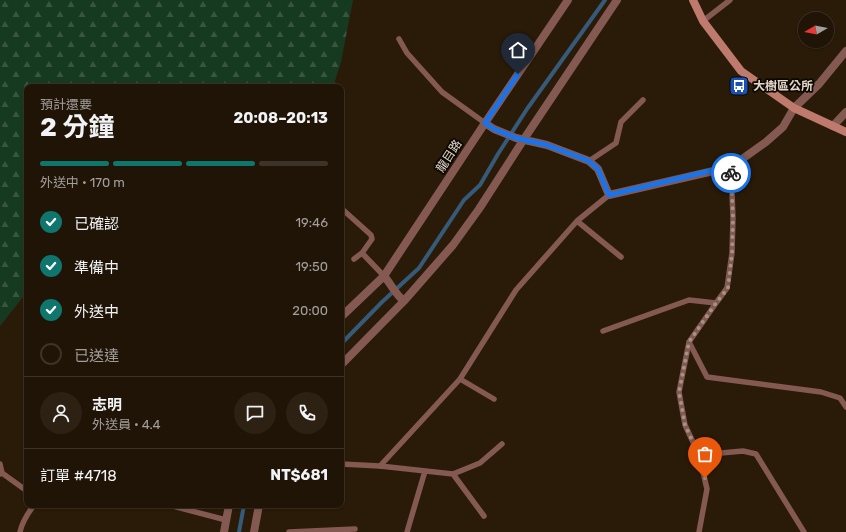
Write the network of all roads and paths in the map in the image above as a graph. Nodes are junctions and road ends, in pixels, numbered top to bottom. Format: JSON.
{"nodes":[{"id":1,"x":568,"y":0,"type":"edge"},
{"id":2,"x":617,"y":0,"type":"edge"},
{"id":3,"x":693,"y":0,"type":"edge"},
{"id":4,"x":730,"y":0,"type":"edge"},
{"id":5,"x":703,"y":21,"type":"junction"},
{"id":6,"x":399,"y":39,"type":"dead end"},
{"id":7,"x":846,"y":51,"type":"edge"},
{"id":8,"x":643,"y":100,"type":"dead end"},
{"id":9,"x":794,"y":108,"type":"junction"},
{"id":10,"x":846,"y":112,"type":"edge"},
{"id":11,"x":485,"y":123,"type":"junction"},
{"id":12,"x":833,"y":126,"type":"junction"},
{"id":13,"x":846,"y":132,"type":"edge"},
{"id":14,"x":520,"y":139,"type":"junction"},
{"id":15,"x":589,"y":161,"type":"junction"},
{"id":16,"x":731,"y":166,"type":"junction"},
{"id":17,"x":609,"y":195,"type":"junction"},
{"id":18,"x":344,"y":211,"type":"edge"},
{"id":19,"x":577,"y":221,"type":"junction"},
{"id":20,"x":362,"y":253,"type":"junction"},
{"id":21,"x":621,"y":257,"type":"dead end"},
{"id":22,"x":354,"y":259,"type":"dead end"},
{"id":23,"x":384,"y":276,"type":"junction"},
{"id":24,"x":402,"y":300,"type":"junction"},
{"id":25,"x":716,"y":303,"type":"junction"},
{"id":26,"x":344,"y":314,"type":"edge"},
{"id":27,"x":603,"y":331,"type":"dead end"},
{"id":28,"x":689,"y":342,"type":"junction"},
{"id":29,"x":344,"y":362,"type":"edge"},
{"id":30,"x":460,"y":379,"type":"junction"},
{"id":31,"x":494,"y":399,"type":"dead end"},
{"id":32,"x":846,"y":407,"type":"edge"},
{"id":33,"x":502,"y":444,"type":"dead end"},
{"id":34,"x":699,"y":455,"type":"junction"},
{"id":35,"x":0,"y":464,"type":"edge"},
{"id":36,"x":344,"y":464,"type":"edge"},
{"id":37,"x":380,"y":466,"type":"junction"},
{"id":38,"x":425,"y":471,"type":"junction"},
{"id":39,"x":1,"y":474,"type":"edge"},
{"id":40,"x":453,"y":474,"type":"junction"},
{"id":41,"x":24,"y":489,"type":"edge"},
{"id":42,"x":32,"y":508,"type":"edge"},
{"id":43,"x":180,"y":508,"type":"edge"},
{"id":44,"x":228,"y":508,"type":"edge"},
{"id":45,"x":258,"y":508,"type":"edge"},
{"id":46,"x":484,"y":516,"type":"dead end"},
{"id":47,"x":226,"y":520,"type":"junction"},
{"id":48,"x":355,"y":529,"type":"dead end"},
{"id":49,"x":20,"y":532,"type":"edge"},
{"id":50,"x":224,"y":532,"type":"edge"},
{"id":51,"x":254,"y":532,"type":"edge"},
{"id":52,"x":288,"y":532,"type":"edge"},
{"id":53,"x":407,"y":532,"type":"edge"},
{"id":54,"x":699,"y":532,"type":"edge"},
{"id":55,"x":804,"y":532,"type":"edge"}],
"edges":[{"from":1,"to":11,"type":"street","name":"龍目路"},
{"from":2,"to":14,"type":"street"},
{"from":3,"to":5,"type":"street"},
{"from":4,"to":5,"type":"lane"},
{"from":5,"to":9,"type":"street"},
{"from":6,"to":11,"type":"lane"},
{"from":7,"to":9,"type":"street"},
{"from":8,"to":15,"type":"lane"},
{"from":9,"to":12,"type":"street"},
{"from":9,"to":16,"type":"street"},
{"from":10,"to":12,"type":"street"},
{"from":11,"to":14,"type":"street"},
{"from":11,"to":23,"type":"street","name":"龍目路"},
{"from":12,"to":13,"type":"street"},
{"from":14,"to":15,"type":"street"},
{"from":14,"to":24,"type":"street"},
{"from":15,"to":17,"type":"street"},
{"from":16,"to":17,"type":"street"},
{"from":16,"to":25,"type":"lane"},
{"from":17,"to":19,"type":"lane"},
{"from":18,"to":20,"type":"lane"},
{"from":19,"to":21,"type":"lane"},
{"from":19,"to":30,"type":"lane"},
{"from":20,"to":22,"type":"lane"},
{"from":20,"to":23,"type":"lane"},
{"from":23,"to":24,"type":"street"},
{"from":23,"to":26,"type":"street","name":"龍目路"},
{"from":24,"to":29,"type":"street"},
{"from":25,"to":27,"type":"lane"},
{"from":25,"to":28,"type":"lane"},
{"from":28,"to":32,"type":"lane"},
{"from":28,"to":34,"type":"lane"},
{"from":30,"to":31,"type":"lane"},
{"from":30,"to":37,"type":"lane"},
{"from":33,"to":40,"type":"lane"},
{"from":34,"to":54,"type":"lane"},
{"from":34,"to":55,"type":"lane"},
{"from":35,"to":39,"type":"lane"},
{"from":36,"to":37,"type":"lane"},
{"from":37,"to":38,"type":"lane"},
{"from":38,"to":40,"type":"lane"},
{"from":38,"to":53,"type":"lane"},
{"from":39,"to":41,"type":"lane"},
{"from":40,"to":46,"type":"lane"},
{"from":42,"to":49,"type":"lane"},
{"from":43,"to":47,"type":"lane"},
{"from":44,"to":47,"type":"street"},
{"from":45,"to":51,"type":"street"},
{"from":47,"to":50,"type":"street"},
{"from":48,"to":52,"type":"lane"}]}
